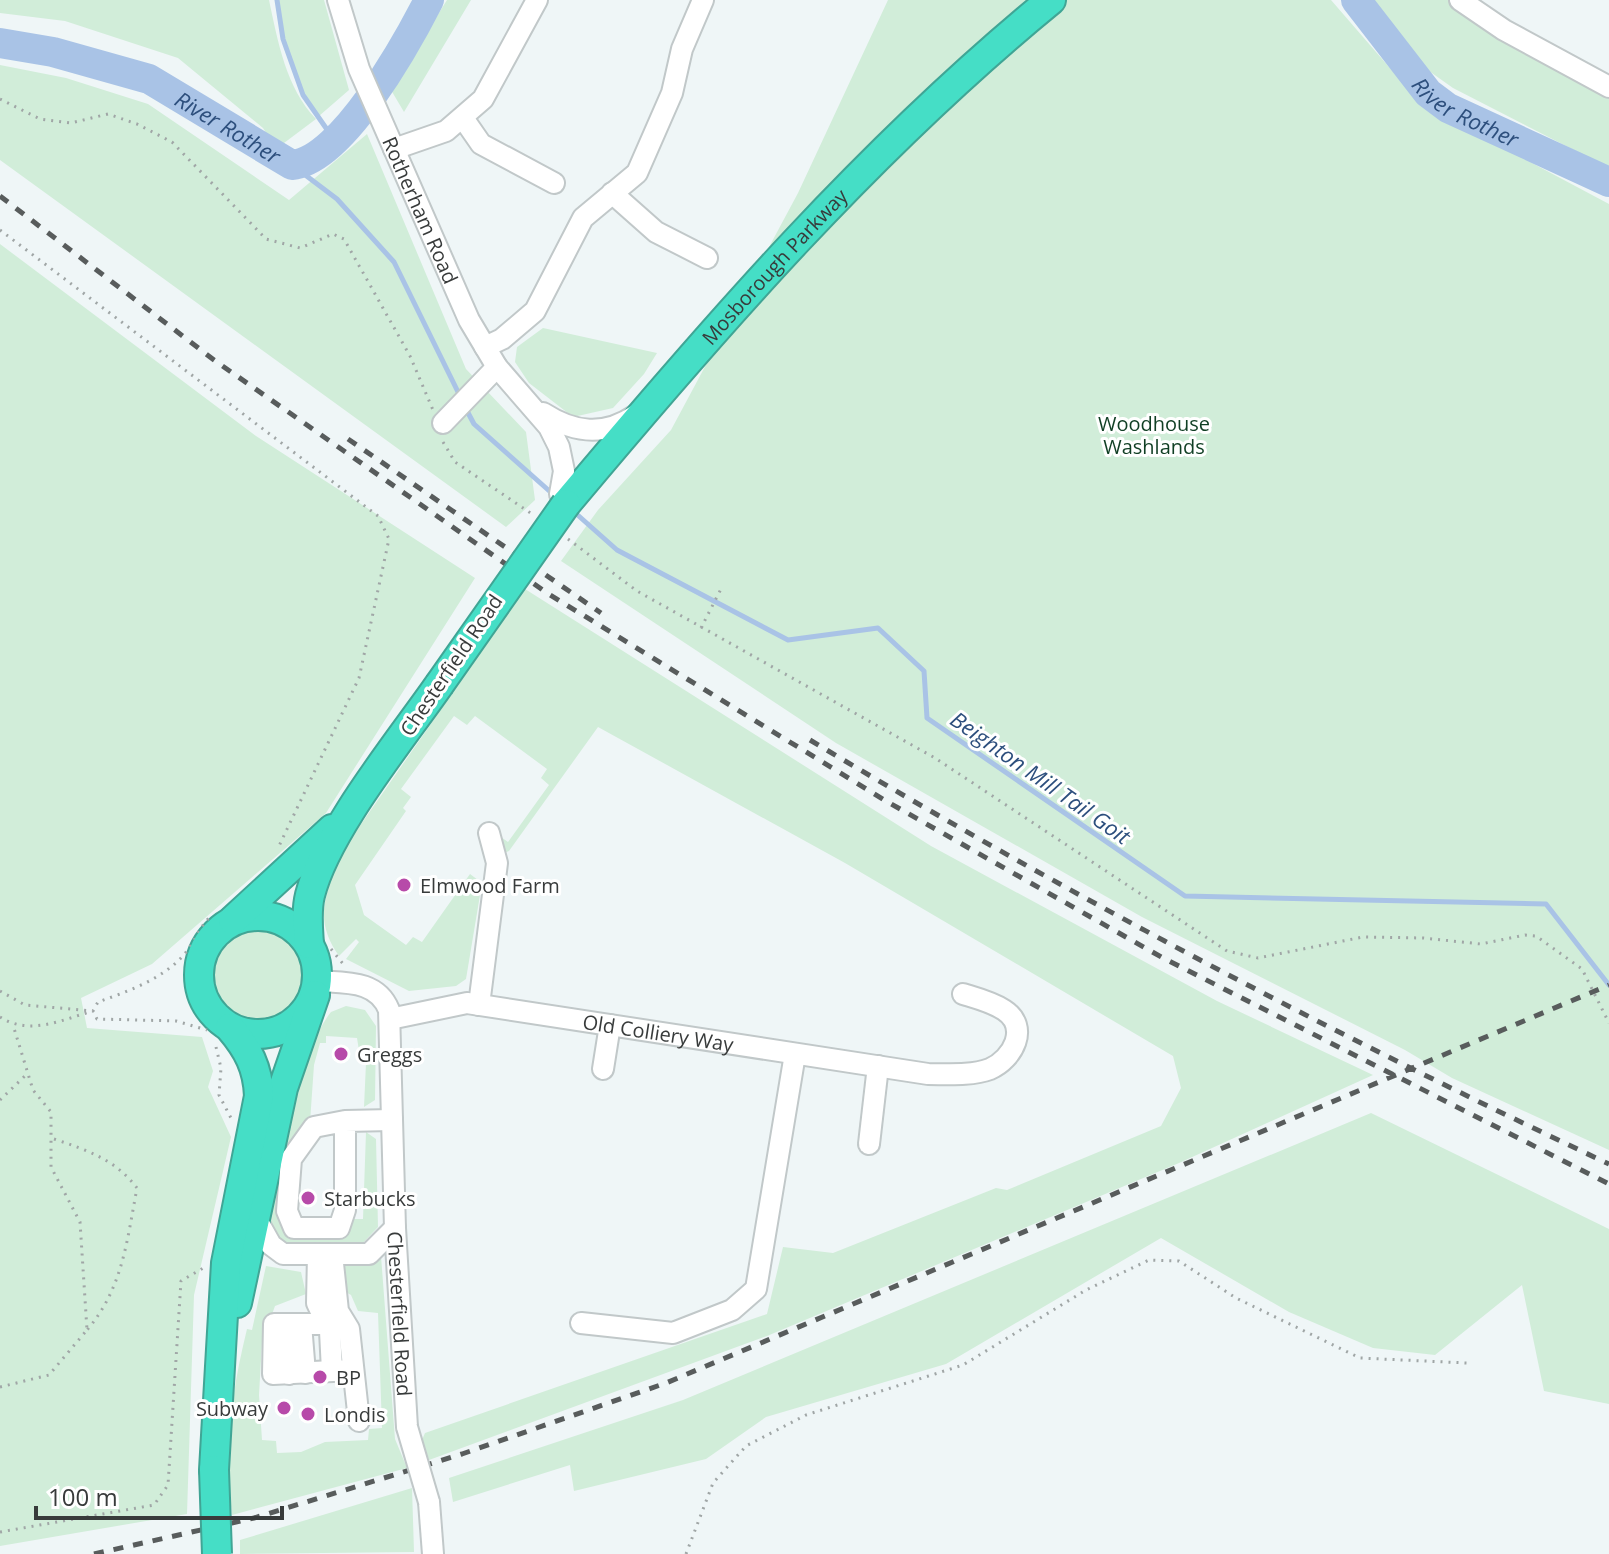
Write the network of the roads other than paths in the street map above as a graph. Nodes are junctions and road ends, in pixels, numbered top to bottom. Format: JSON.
{"nodes":[{"id":1,"x":338,"y":0,"type":"edge"},
{"id":2,"x":537,"y":0,"type":"edge"},
{"id":3,"x":703,"y":0,"type":"edge"},
{"id":4,"x":1051,"y":0,"type":"edge"},
{"id":5,"x":1460,"y":0,"type":"edge"},
{"id":6,"x":1609,"y":87,"type":"edge"},
{"id":7,"x":463,"y":118,"type":"junction"},
{"id":8,"x":394,"y":149,"type":"junction"},
{"id":9,"x":554,"y":183,"type":"dead end"},
{"id":10,"x":612,"y":193,"type":"junction"},
{"id":11,"x":707,"y":258,"type":"dead end"},
{"id":12,"x":485,"y":347,"type":"junction"},
{"id":13,"x":497,"y":367,"type":"junction"},
{"id":14,"x":652,"y":401,"type":"junction"},
{"id":15,"x":530,"y":404,"type":"junction"},
{"id":16,"x":446,"y":418,"type":"road end"},
{"id":17,"x":563,"y":499,"type":"junction"},
{"id":18,"x":525,"y":558,"type":"joint"},
{"id":19,"x":350,"y":812,"type":"junction"},
{"id":20,"x":489,"y":833,"type":"dead end"},
{"id":21,"x":225,"y":916,"type":"junction"},
{"id":22,"x":309,"y":944,"type":"junction"},
{"id":23,"x":317,"y":988,"type":"junction"},
{"id":24,"x":963,"y":994,"type":"dead end"},
{"id":25,"x":479,"y":1005,"type":"junction"},
{"id":26,"x":390,"y":1019,"type":"junction"},
{"id":27,"x":610,"y":1025,"type":"junction"},
{"id":28,"x":218,"y":1035,"type":"junction"},
{"id":29,"x":795,"y":1054,"type":"junction"},
{"id":30,"x":878,"y":1066,"type":"junction"},
{"id":31,"x":603,"y":1069,"type":"dead end"},
{"id":32,"x":392,"y":1120,"type":"junction"},
{"id":33,"x":345,"y":1121,"type":"junction"},
{"id":34,"x":869,"y":1144,"type":"dead end"},
{"id":35,"x":257,"y":1220,"type":"junction"},
{"id":36,"x":395,"y":1228,"type":"junction"},
{"id":37,"x":325,"y":1254,"type":"junction"},
{"id":38,"x":581,"y":1323,"type":"dead end"},
{"id":39,"x":300,"y":1324,"type":"junction"},
{"id":40,"x":320,"y":1372,"type":"junction"},
{"id":41,"x":216,"y":1405,"type":"junction"},
{"id":42,"x":359,"y":1421,"type":"dead end"},
{"id":43,"x":217,"y":1554,"type":"edge"},
{"id":44,"x":433,"y":1554,"type":"edge"}],
"edges":[{"from":1,"to":8,"type":"street","name":"Rotherham Road"},
{"from":2,"to":7,"type":"street"},
{"from":3,"to":10,"type":"street"},
{"from":4,"to":14,"type":"highway","name":"Mosborough Parkway"},
{"from":5,"to":6,"type":"street"},
{"from":7,"to":8,"type":"street"},
{"from":7,"to":9,"type":"street"},
{"from":8,"to":12,"type":"street","name":"Rotherham Road"},
{"from":10,"to":11,"type":"street"},
{"from":10,"to":12,"type":"street"},
{"from":12,"to":13,"type":"street","name":"Rotherham Road"},
{"from":13,"to":15,"type":"street","name":"Rotherham Road"},
{"from":13,"to":16,"type":"street"},
{"from":14,"to":15,"type":"street"},
{"from":14,"to":17,"type":"highway","name":"Mosborough Parkway"},
{"from":15,"to":17,"type":"street"},
{"from":17,"to":18,"type":"highway","name":"Mosborough Parkway","bridge":true},
{"from":18,"to":19,"type":"highway","name":"Chesterfield Road","bridge":true},
{"from":19,"to":21,"type":"highway","name":"Chesterfield Road"},
{"from":19,"to":22,"type":"highway","name":"Chesterfield Road"},
{"from":20,"to":25,"type":"street"},
{"from":21,"to":22,"type":"highway"},
{"from":21,"to":28,"type":"highway"},
{"from":22,"to":23,"type":"highway"},
{"from":23,"to":26,"type":"street"},
{"from":23,"to":28,"type":"highway"},
{"from":23,"to":35,"type":"highway"},
{"from":24,"to":30,"type":"street","name":"Old Colliery Way"},
{"from":25,"to":26,"type":"street","name":"Old Colliery Way"},
{"from":25,"to":27,"type":"street","name":"Old Colliery Way"},
{"from":26,"to":32,"type":"street","name":"Chesterfield Road"},
{"from":27,"to":29,"type":"street","name":"Old Colliery Way"},
{"from":27,"to":31,"type":"street"},
{"from":28,"to":41,"type":"highway"},
{"from":29,"to":30,"type":"street","name":"Old Colliery Way"},
{"from":29,"to":38,"type":"street"},
{"from":30,"to":34,"type":"street"},
{"from":32,"to":33,"type":"street"},
{"from":32,"to":36,"type":"street","name":"Chesterfield Road"},
{"from":33,"to":33,"type":"street"},
{"from":35,"to":37,"type":"street"},
{"from":35,"to":41,"type":"highway"},
{"from":36,"to":37,"type":"street"},
{"from":36,"to":44,"type":"street","name":"Chesterfield Road","bridge":true},
{"from":37,"to":39,"type":"street"},
{"from":37,"to":40,"type":"street"},
{"from":39,"to":40,"type":"street"},
{"from":39,"to":40,"type":"street"},
{"from":39,"to":40,"type":"street"},
{"from":40,"to":42,"type":"street"},
{"from":41,"to":43,"type":"highway","bridge":true}]}
